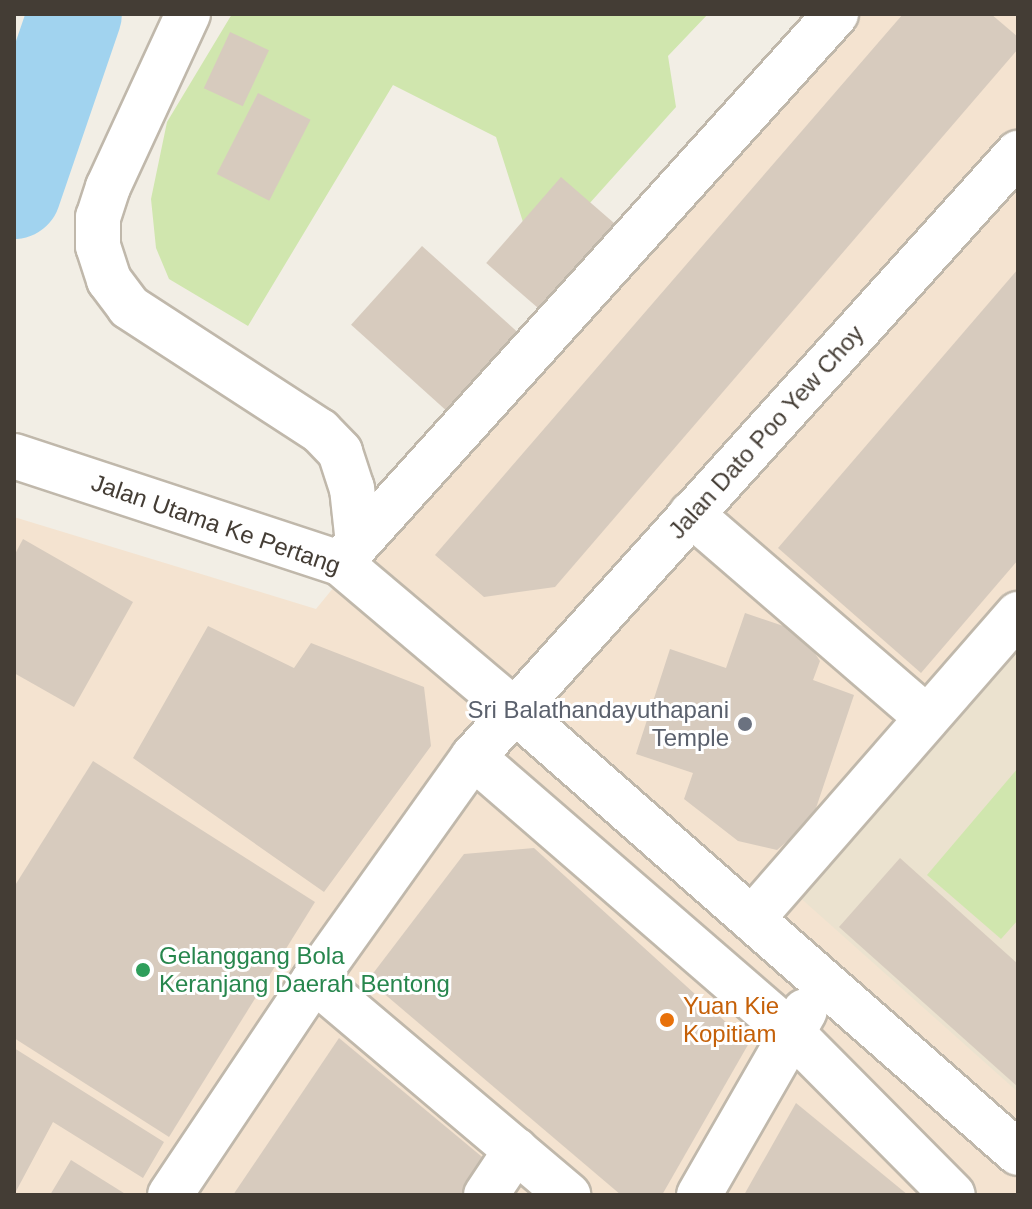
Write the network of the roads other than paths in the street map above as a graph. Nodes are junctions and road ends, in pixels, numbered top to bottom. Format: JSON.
{"nodes":[{"id":1,"x":188,"y":14,"type":"edge"},
{"id":2,"x":836,"y":14,"type":"edge"},
{"id":3,"x":1018,"y":153,"type":"edge"},
{"id":4,"x":32,"y":462,"type":"edge"},
{"id":5,"x":691,"y":514,"type":"junction"},
{"id":6,"x":349,"y":553,"type":"junction"},
{"id":7,"x":1018,"y":614,"type":"edge"},
{"id":8,"x":514,"y":710,"type":"junction"},
{"id":9,"x":926,"y":717,"type":"junction"},
{"id":10,"x":473,"y":757,"type":"junction"},
{"id":11,"x":752,"y":919,"type":"junction"},
{"id":12,"x":314,"y":980,"type":"junction"},
{"id":13,"x":822,"y":981,"type":"junction"},
{"id":14,"x":792,"y":1033,"type":"junction"},
{"id":15,"x":516,"y":1150,"type":"junction"},
{"id":16,"x":1018,"y":1153,"type":"edge"},
{"id":17,"x":170,"y":1195,"type":"edge"},
{"id":18,"x":486,"y":1195,"type":"edge"},
{"id":19,"x":568,"y":1195,"type":"edge"},
{"id":20,"x":699,"y":1195,"type":"edge"},
{"id":21,"x":953,"y":1195,"type":"edge"}],
"edges":[{"from":1,"to":6,"type":"street"},
{"from":2,"to":6,"type":"street"},
{"from":3,"to":5,"type":"street","name":"Jalan Dato Poo Yew Choy"},
{"from":4,"to":6,"type":"street","name":"Jalan Utama Ke Pertang"},
{"from":5,"to":8,"type":"street","name":"Jalan Dato Poo Yew Choy"},
{"from":5,"to":9,"type":"street"},
{"from":6,"to":8,"type":"street","name":"Jalan Utama Ke Pertang"},
{"from":7,"to":9,"type":"street"},
{"from":8,"to":10,"type":"street","name":"Jalan Dato Poo Yew Choy"},
{"from":8,"to":11,"type":"street","name":"Jalan Utama Ke Pertang"},
{"from":9,"to":11,"type":"street"},
{"from":10,"to":12,"type":"street","name":"Jalan Dato Poo Yew Choy"},
{"from":10,"to":14,"type":"street"},
{"from":11,"to":13,"type":"street","name":"Jalan Utama Ke Pertang"},
{"from":12,"to":15,"type":"street"},
{"from":12,"to":17,"type":"street","name":"Jalan Dato Poo Yew Choy"},
{"from":13,"to":14,"type":"street"},
{"from":13,"to":16,"type":"street","name":"Jalan Utama Ke Pertang"},
{"from":14,"to":20,"type":"street"},
{"from":14,"to":21,"type":"street"},
{"from":15,"to":18,"type":"street"},
{"from":15,"to":19,"type":"street"}]}
